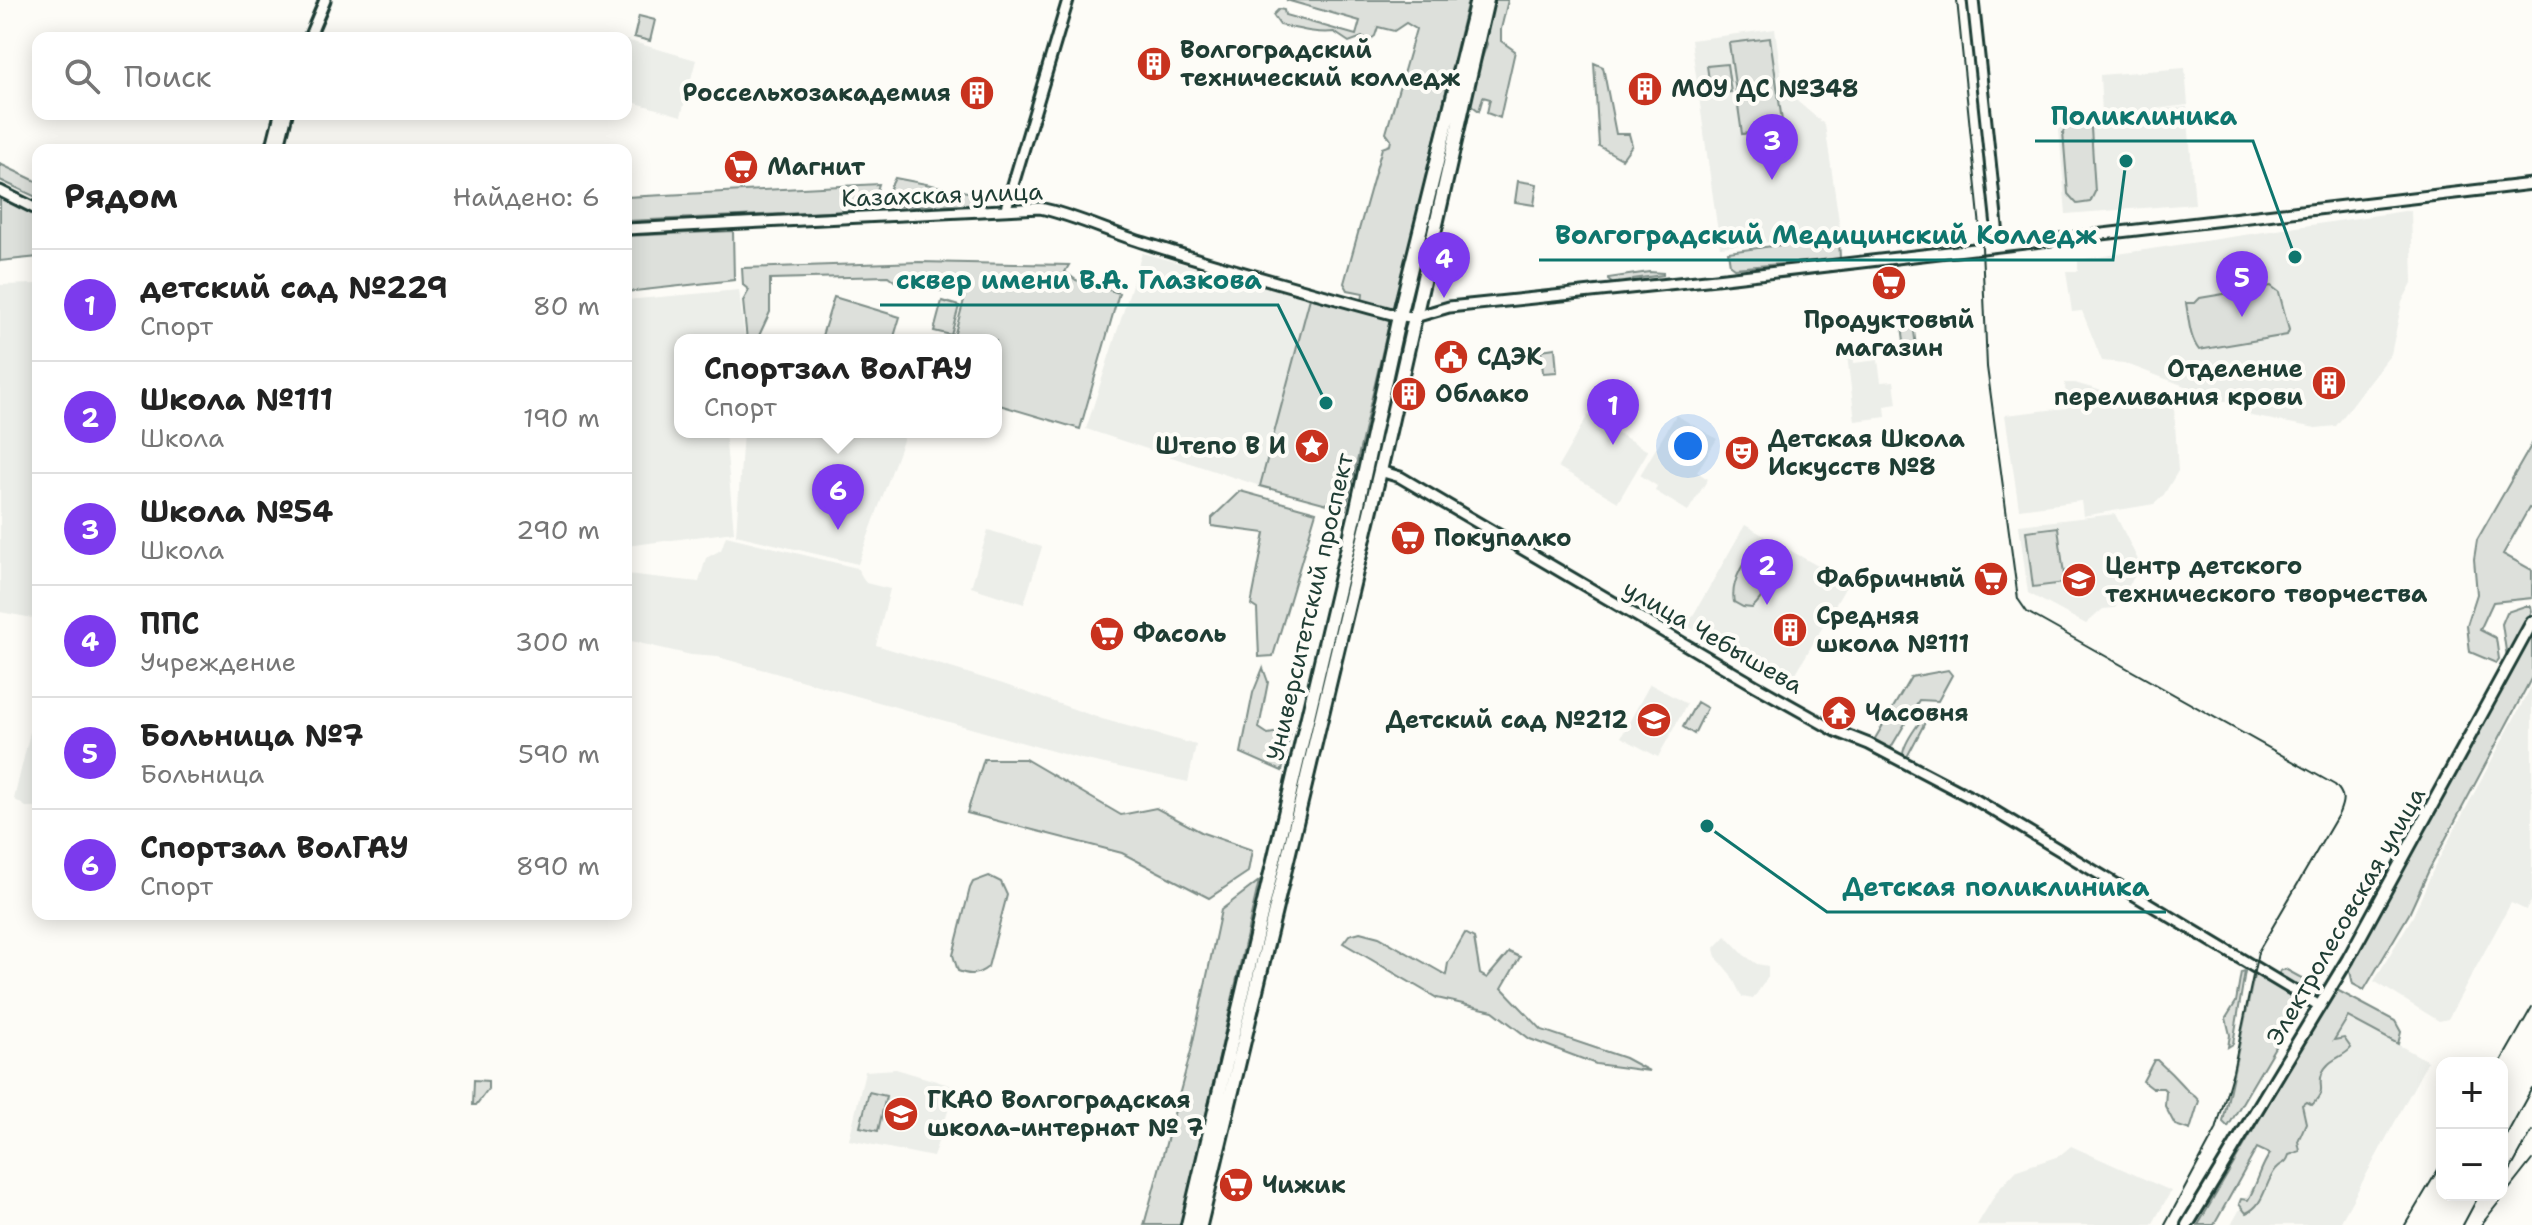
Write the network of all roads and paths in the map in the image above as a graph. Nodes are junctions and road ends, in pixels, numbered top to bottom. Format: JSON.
{"nodes":[{"id":1,"x":323,"y":0,"type":"edge"},
{"id":2,"x":1068,"y":0,"type":"edge"},
{"id":3,"x":1477,"y":0,"type":"edge"},
{"id":4,"x":1487,"y":0,"type":"edge"},
{"id":5,"x":1973,"y":0,"type":"edge"},
{"id":6,"x":309,"y":32,"type":"edge"},
{"id":7,"x":278,"y":120,"type":"edge"},
{"id":8,"x":286,"y":120,"type":"edge"},
{"id":9,"x":272,"y":144,"type":"edge"},
{"id":10,"x":280,"y":144,"type":"edge"},
{"id":11,"x":2532,"y":184,"type":"edge"},
{"id":12,"x":0,"y":191,"type":"edge"},
{"id":13,"x":32,"y":207,"type":"edge"},
{"id":14,"x":1006,"y":208,"type":"junction"},
{"id":15,"x":632,"y":229,"type":"edge"},
{"id":16,"x":1999,"y":245,"type":"junction"},
{"id":17,"x":1399,"y":316,"type":"junction"},
{"id":18,"x":1415,"y":317,"type":"junction"},
{"id":19,"x":1380,"y":471,"type":"junction"},
{"id":20,"x":2532,"y":622,"type":"edge"},
{"id":21,"x":1332,"y":639,"type":"junction"},
{"id":22,"x":2318,"y":1005,"type":"junction"},
{"id":23,"x":1188,"y":1225,"type":"edge"},
{"id":24,"x":1200,"y":1225,"type":"edge"},
{"id":25,"x":2187,"y":1225,"type":"edge"}],
"edges":[{"from":1,"to":6,"type":"main road"},
{"from":2,"to":14,"type":"main road"},
{"from":3,"to":17,"type":"highway","name":"Университетский проспект"},
{"from":4,"to":18,"type":"highway","name":"Университетский проспект"},
{"from":5,"to":16,"type":"main road"},
{"from":7,"to":9,"type":"main road"},
{"from":8,"to":10,"type":"main road"},
{"from":11,"to":16,"type":"main road","name":"Казахская улица"},
{"from":12,"to":13,"type":"main road"},
{"from":14,"to":15,"type":"main road","name":"Казахская улица"},
{"from":14,"to":17,"type":"main road","name":"Казахская улица"},
{"from":16,"to":18,"type":"main road","name":"Казахская улица"},
{"from":17,"to":18,"type":"main road","name":"Казахская улица"},
{"from":17,"to":21,"type":"highway","name":"Университетский проспект"},
{"from":18,"to":19,"type":"highway","name":"Университетский проспект"},
{"from":19,"to":21,"type":"highway","name":"Университетский проспект"},
{"from":19,"to":22,"type":"main road","name":"улица Чебышева"},
{"from":20,"to":22,"type":"main road","name":"Электролесовская улица"},
{"from":21,"to":23,"type":"highway","name":"Университетский проспект"},
{"from":21,"to":24,"type":"highway","name":"Университетский проспект"},
{"from":22,"to":25,"type":"main road","name":"Электролесовская улица"}]}
